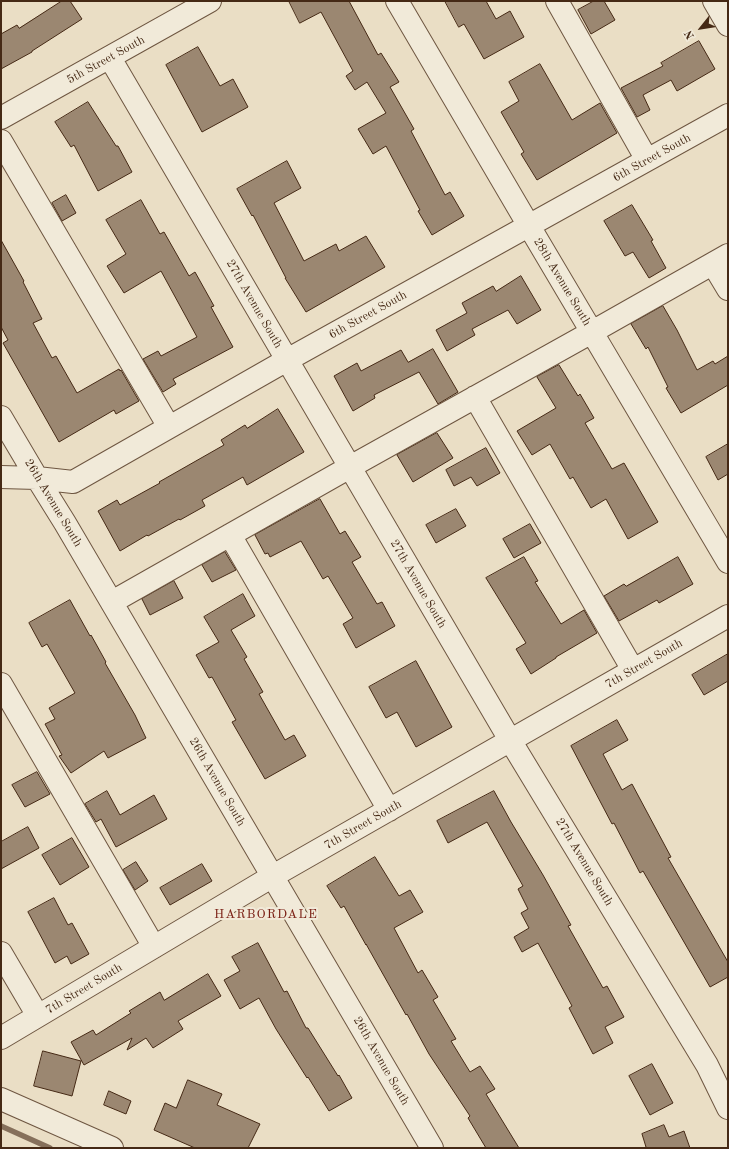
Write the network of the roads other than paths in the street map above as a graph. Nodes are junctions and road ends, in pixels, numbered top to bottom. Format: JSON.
{"nodes":[{"id":1,"x":210,"y":1,"type":"edge"},
{"id":2,"x":397,"y":1,"type":"edge"},
{"id":3,"x":557,"y":1,"type":"edge"},
{"id":4,"x":714,"y":1,"type":"edge"},
{"id":5,"x":728,"y":25,"type":"edge"},
{"id":6,"x":110,"y":58,"type":"junction"},
{"id":7,"x":728,"y":115,"type":"edge"},
{"id":8,"x":1,"y":118,"type":"edge"},
{"id":9,"x":1,"y":141,"type":"edge"},
{"id":10,"x":647,"y":160,"type":"junction"},
{"id":11,"x":529,"y":226,"type":"junction"},
{"id":12,"x":721,"y":259,"type":"edge"},
{"id":13,"x":728,"y":289,"type":"edge"},
{"id":14,"x":592,"y":332,"type":"junction"},
{"id":15,"x":287,"y":360,"type":"junction"},
{"id":16,"x":475,"y":397,"type":"junction"},
{"id":17,"x":1,"y":416,"type":"edge"},
{"id":18,"x":168,"y":427,"type":"junction"},
{"id":19,"x":350,"y":467,"type":"junction"},
{"id":20,"x":1,"y":477,"type":"edge"},
{"id":21,"x":37,"y":478,"type":"junction"},
{"id":22,"x":230,"y":535,"type":"junction"},
{"id":23,"x":728,"y":562,"type":"edge"},
{"id":24,"x":112,"y":602,"type":"junction"},
{"id":25,"x":728,"y":616,"type":"edge"},
{"id":26,"x":633,"y":670,"type":"junction"},
{"id":27,"x":1,"y":684,"type":"edge"},
{"id":28,"x":510,"y":740,"type":"junction"},
{"id":29,"x":389,"y":810,"type":"junction"},
{"id":30,"x":273,"y":876,"type":"junction"},
{"id":31,"x":154,"y":947,"type":"junction"},
{"id":32,"x":1,"y":953,"type":"edge"},
{"id":33,"x":38,"y":1016,"type":"junction"},
{"id":34,"x":1,"y":1038,"type":"edge"},
{"id":35,"x":1,"y":1099,"type":"edge"},
{"id":36,"x":728,"y":1108,"type":"edge"},
{"id":37,"x":112,"y":1148,"type":"edge"},
{"id":38,"x":432,"y":1148,"type":"edge"}],
"edges":[{"from":1,"to":6,"type":"street","name":"5th Street South"},
{"from":2,"to":11,"type":"street","name":"28th Avenue South"},
{"from":3,"to":10,"type":"street"},
{"from":4,"to":5,"type":"street"},
{"from":6,"to":8,"type":"street","name":"5th Street South"},
{"from":6,"to":15,"type":"street","name":"27th Avenue South"},
{"from":7,"to":10,"type":"street","name":"6th Street South"},
{"from":9,"to":18,"type":"street"},
{"from":10,"to":11,"type":"street","name":"6th Street South"},
{"from":11,"to":14,"type":"street","name":"28th Avenue South"},
{"from":11,"to":15,"type":"street","name":"6th Street South"},
{"from":12,"to":13,"type":"street"},
{"from":12,"to":14,"type":"street"},
{"from":14,"to":16,"type":"street"},
{"from":14,"to":23,"type":"street","name":"28th Avenue South"},
{"from":15,"to":18,"type":"street","name":"6th Street South"},
{"from":15,"to":19,"type":"street","name":"27th Avenue South"},
{"from":16,"to":19,"type":"street"},
{"from":16,"to":26,"type":"street"},
{"from":17,"to":21,"type":"street","name":"26th Avenue South"},
{"from":18,"to":21,"type":"street","name":"6th Street South"},
{"from":19,"to":22,"type":"street"},
{"from":19,"to":28,"type":"street","name":"27th Avenue South"},
{"from":20,"to":21,"type":"street","name":"6th Street South"},
{"from":21,"to":24,"type":"street","name":"26th Avenue South"},
{"from":22,"to":24,"type":"street"},
{"from":22,"to":29,"type":"street"},
{"from":24,"to":30,"type":"street","name":"26th Avenue South"},
{"from":25,"to":26,"type":"street","name":"7th Street South"},
{"from":26,"to":28,"type":"street","name":"7th Street South"},
{"from":27,"to":31,"type":"street"},
{"from":28,"to":29,"type":"street","name":"7th Street South"},
{"from":28,"to":36,"type":"street","name":"27th Avenue South"},
{"from":29,"to":30,"type":"street","name":"7th Street South"},
{"from":30,"to":31,"type":"street","name":"7th Street South"},
{"from":30,"to":38,"type":"street","name":"26th Avenue South"},
{"from":31,"to":33,"type":"street","name":"7th Street South"},
{"from":32,"to":33,"type":"street"},
{"from":33,"to":34,"type":"street","name":"7th Street South"},
{"from":35,"to":37,"type":"street"}]}
